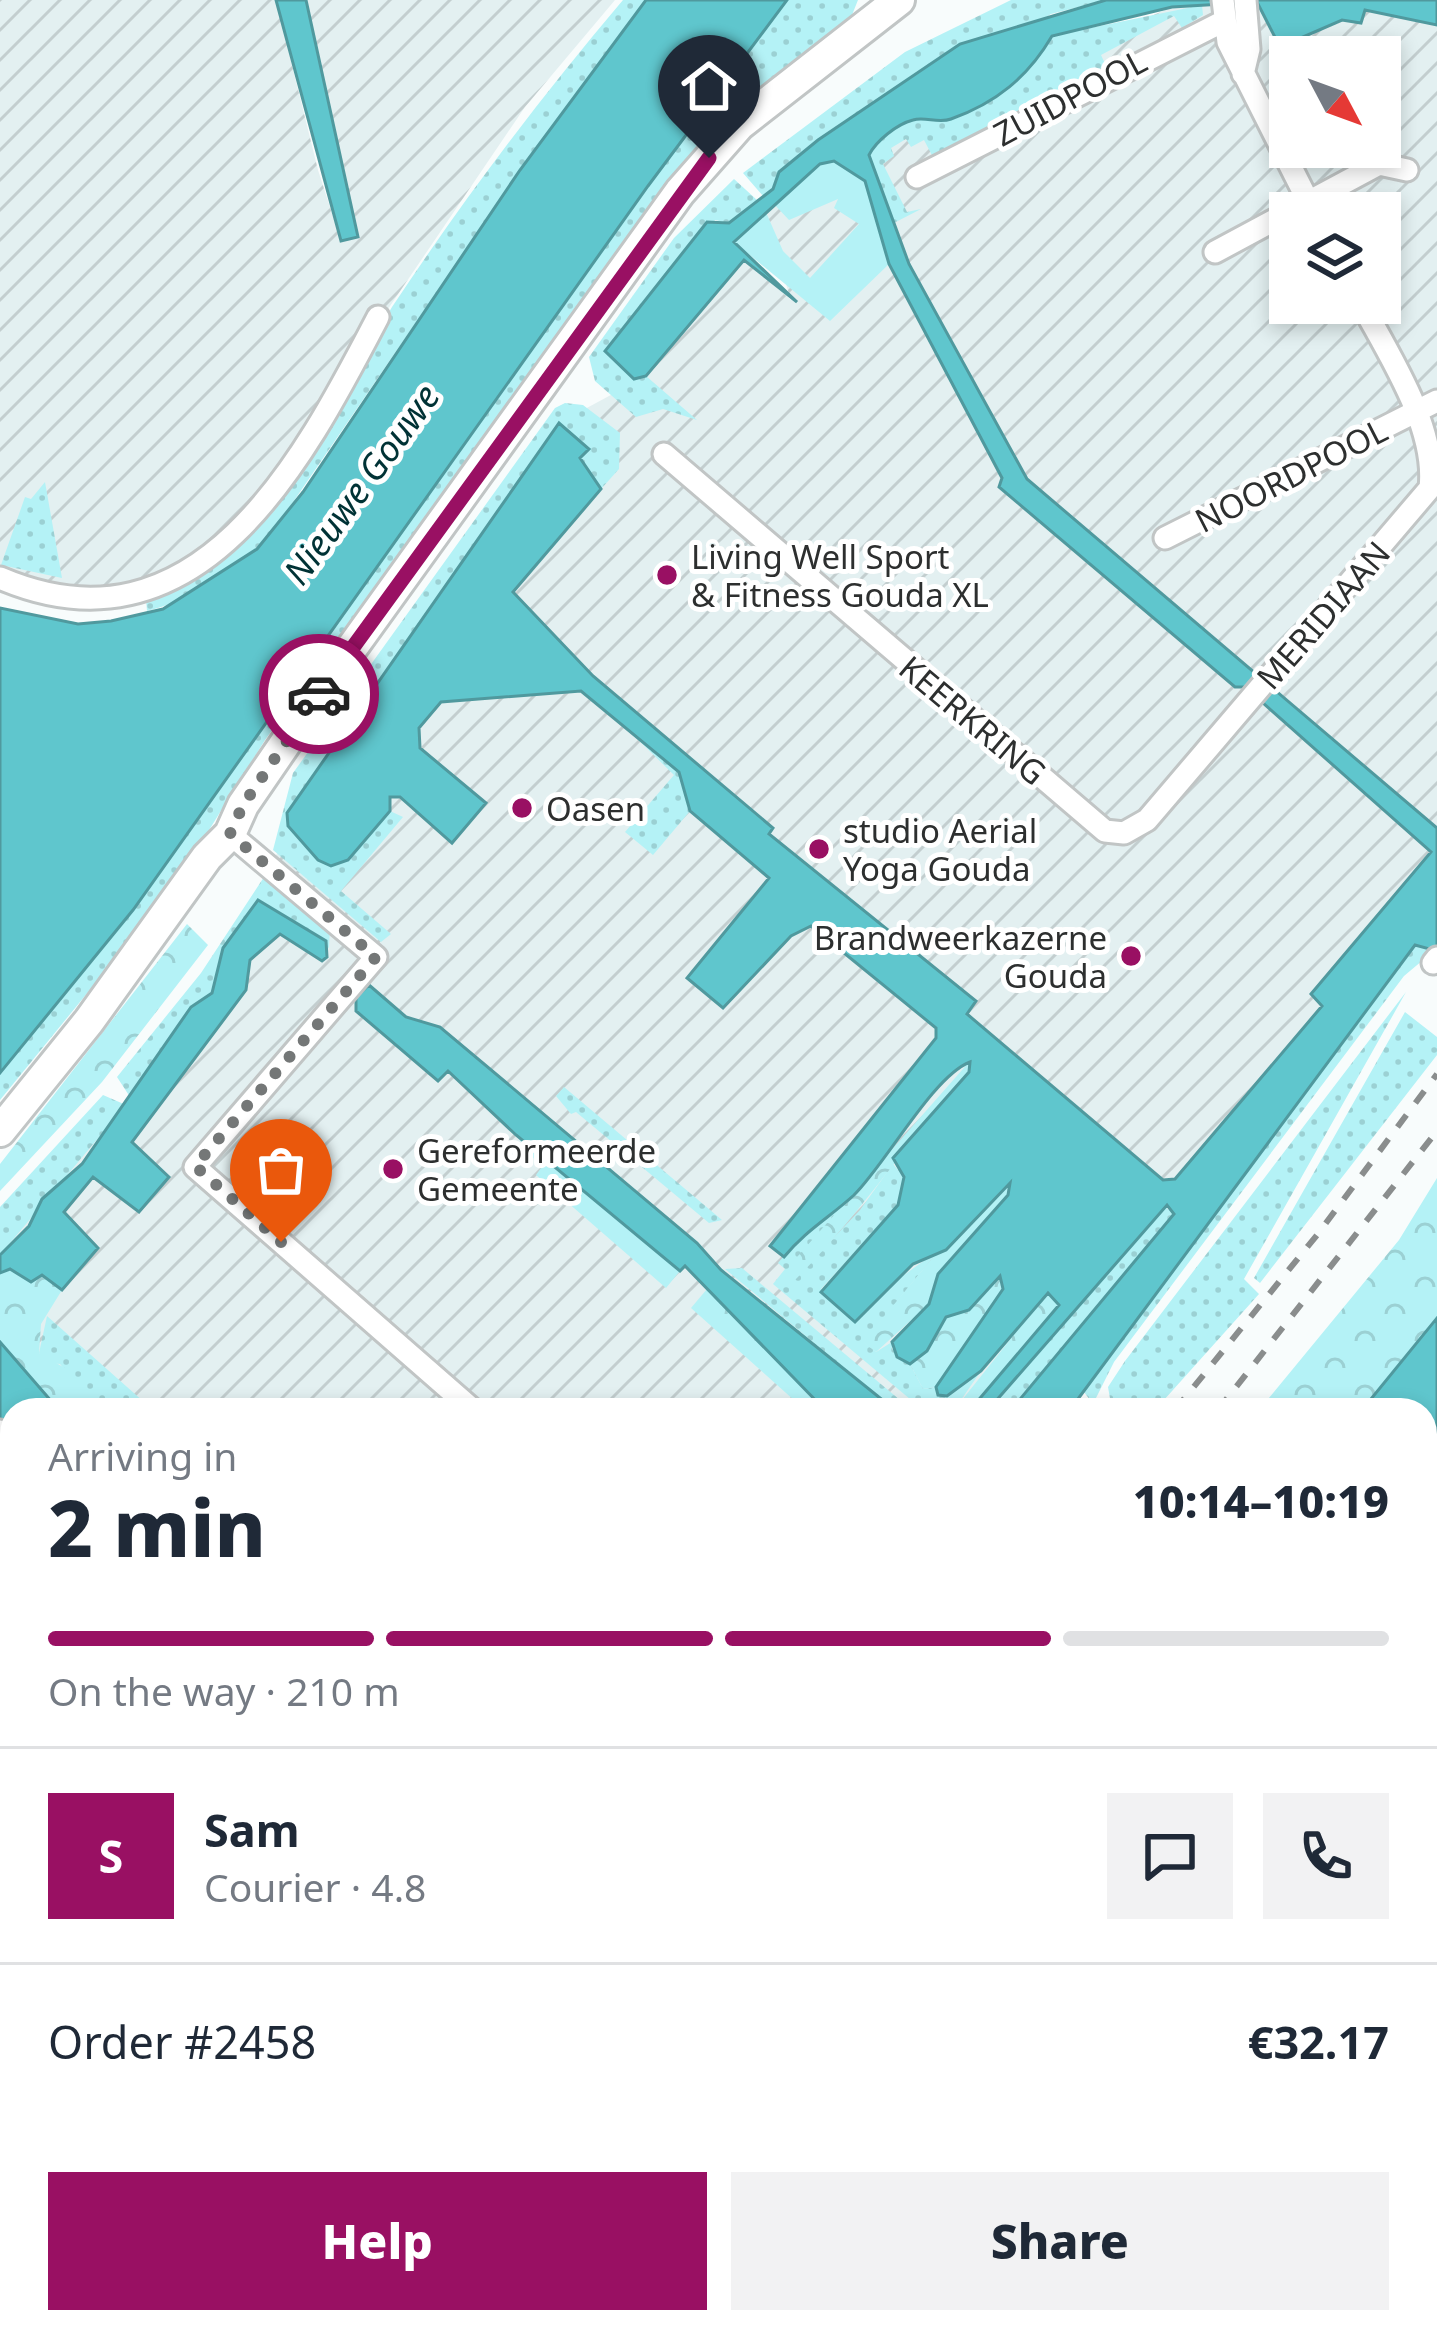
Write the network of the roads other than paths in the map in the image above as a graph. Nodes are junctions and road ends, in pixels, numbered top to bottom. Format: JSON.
{"nodes":[{"id":1,"x":899,"y":1,"type":"edge"},
{"id":2,"x":1226,"y":11,"type":"edge"},
{"id":3,"x":1407,"y":170,"type":"dead end"},
{"id":4,"x":917,"y":177,"type":"dead end"},
{"id":5,"x":1303,"y":192,"type":"edge"},
{"id":6,"x":1335,"y":192,"type":"edge"},
{"id":7,"x":1269,"y":227,"type":"edge"},
{"id":8,"x":1215,"y":252,"type":"dead end"},
{"id":9,"x":378,"y":317,"type":"dead end"},
{"id":10,"x":1375,"y":324,"type":"edge"},
{"id":11,"x":1428,"y":406,"type":"edge"},
{"id":12,"x":664,"y":454,"type":"dead end"},
{"id":13,"x":1165,"y":538,"type":"dead end"},
{"id":14,"x":0,"y":578,"type":"edge"},
{"id":15,"x":234,"y":818,"type":"junction"},
{"id":16,"x":1124,"y":833,"type":"joint"},
{"id":17,"x":0,"y":1131,"type":"edge"},
{"id":18,"x":458,"y":1398,"type":"edge"}],
"edges":[{"from":1,"to":15,"type":"main road"},
{"from":2,"to":4,"type":"street","name":"ZUIDPOOL"},
{"from":2,"to":5,"type":"street"},
{"from":3,"to":6,"type":"street"},
{"from":7,"to":8,"type":"street"},
{"from":9,"to":14,"type":"street"},
{"from":10,"to":11,"type":"street","name":"MERIDIAAN"},
{"from":11,"to":13,"type":"street","name":"NOORDPOOL"},
{"from":11,"to":16,"type":"street","name":"MERIDIAAN"},
{"from":12,"to":16,"type":"street","name":"KEERKRING"},
{"from":15,"to":17,"type":"main road"},
{"from":15,"to":18,"type":"street"}]}
